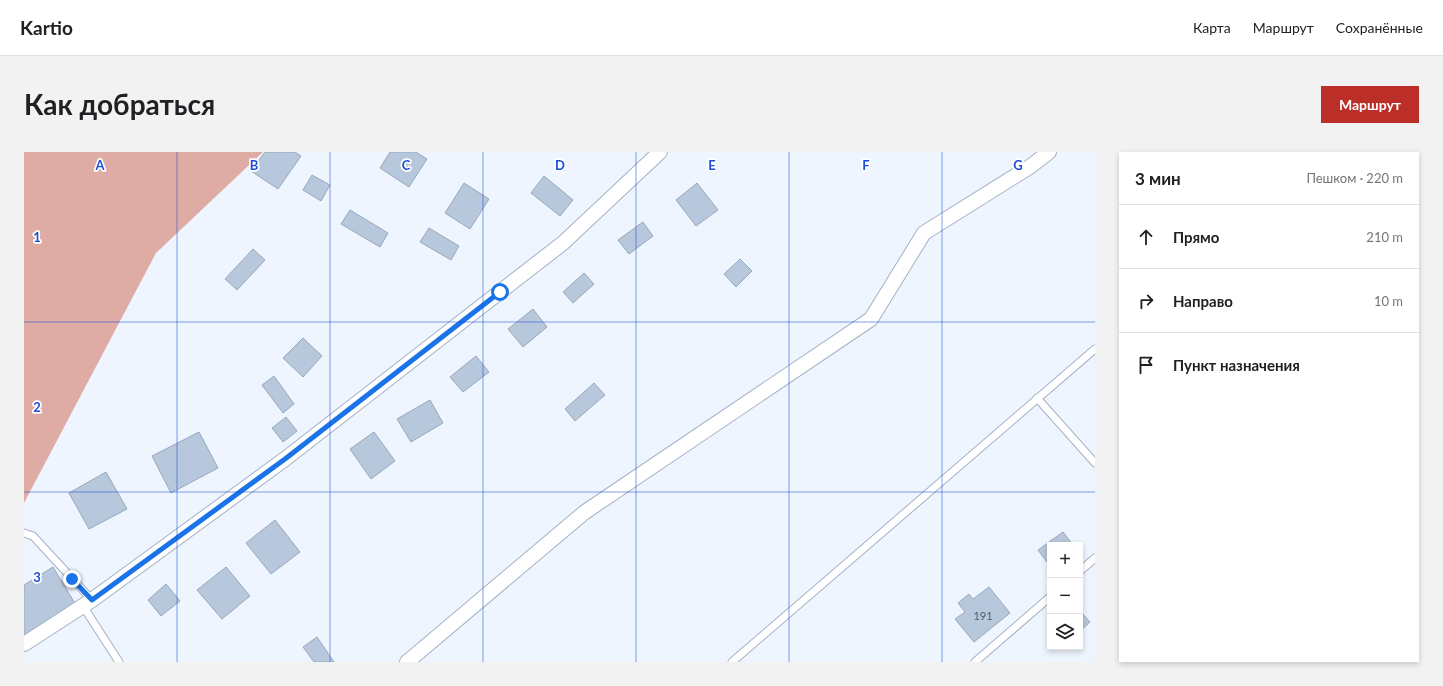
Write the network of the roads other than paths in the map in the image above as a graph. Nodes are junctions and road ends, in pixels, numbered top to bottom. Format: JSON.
{"nodes":[{"id":1,"x":660,"y":152,"type":"edge"},
{"id":2,"x":1049,"y":152,"type":"edge"},
{"id":3,"x":1095,"y":348,"type":"edge"},
{"id":4,"x":1037,"y":398,"type":"junction"},
{"id":5,"x":1095,"y":463,"type":"edge"},
{"id":6,"x":24,"y":533,"type":"edge"},
{"id":7,"x":1095,"y":558,"type":"edge"},
{"id":8,"x":1083,"y":568,"type":"edge"},
{"id":9,"x":1047,"y":600,"type":"edge"},
{"id":10,"x":87,"y":603,"type":"junction"},
{"id":11,"x":24,"y":644,"type":"edge"},
{"id":12,"x":119,"y":662,"type":"edge"},
{"id":13,"x":407,"y":662,"type":"edge"},
{"id":14,"x":732,"y":662,"type":"edge"},
{"id":15,"x":975,"y":662,"type":"edge"}],
"edges":[{"from":1,"to":10,"type":"street"},
{"from":2,"to":13,"type":"street"},
{"from":3,"to":4,"type":"lane"},
{"from":4,"to":5,"type":"lane"},
{"from":4,"to":14,"type":"lane"},
{"from":6,"to":10,"type":"lane"},
{"from":7,"to":8,"type":"lane"},
{"from":9,"to":15,"type":"lane"},
{"from":10,"to":11,"type":"street"},
{"from":10,"to":12,"type":"lane"}]}
